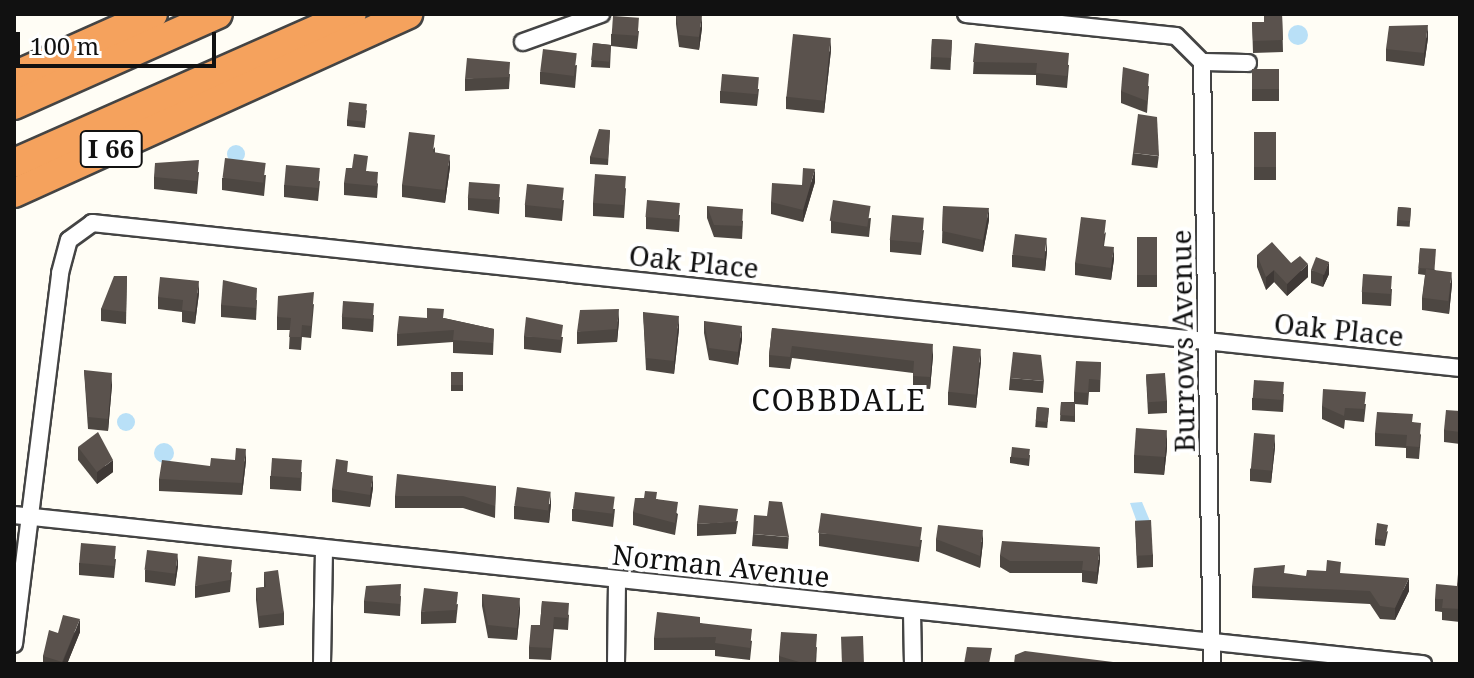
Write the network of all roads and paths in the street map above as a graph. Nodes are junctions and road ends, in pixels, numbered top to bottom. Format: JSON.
{"nodes":[{"id":1,"x":153,"y":14,"type":"edge"},
{"id":2,"x":218,"y":14,"type":"edge"},
{"id":3,"x":352,"y":14,"type":"edge"},
{"id":4,"x":424,"y":14,"type":"edge"},
{"id":5,"x":601,"y":14,"type":"edge"},
{"id":6,"x":966,"y":14,"type":"edge"},
{"id":7,"x":401,"y":17,"type":"edge"},
{"id":8,"x":523,"y":42,"type":"dead end"},
{"id":9,"x":1202,"y":62,"type":"junction"},
{"id":10,"x":1248,"y":63,"type":"dead end"},
{"id":11,"x":14,"y":76,"type":"edge"},
{"id":12,"x":14,"y":105,"type":"edge"},
{"id":13,"x":14,"y":163,"type":"edge"},
{"id":14,"x":14,"y":193,"type":"edge"},
{"id":15,"x":1207,"y":342,"type":"junction"},
{"id":16,"x":1460,"y":368,"type":"edge"},
{"id":17,"x":14,"y":515,"type":"edge"},
{"id":18,"x":33,"y":517,"type":"junction"},
{"id":19,"x":324,"y":549,"type":"junction"},
{"id":20,"x":617,"y":580,"type":"junction"},
{"id":21,"x":912,"y":612,"type":"junction"},
{"id":22,"x":14,"y":644,"type":"edge"},
{"id":23,"x":1211,"y":645,"type":"junction"},
{"id":24,"x":322,"y":664,"type":"edge"},
{"id":25,"x":616,"y":664,"type":"edge"},
{"id":26,"x":913,"y":664,"type":"edge"},
{"id":27,"x":1212,"y":664,"type":"edge"},
{"id":28,"x":1423,"y":664,"type":"edge"}],
"edges":[{"from":1,"to":11,"type":"highway"},
{"from":2,"to":12,"type":"highway"},
{"from":3,"to":13,"type":"highway"},
{"from":4,"to":7,"type":"highway"},
{"from":5,"to":8,"type":"street"},
{"from":6,"to":9,"type":"street"},
{"from":7,"to":14,"type":"highway","number":"I 66"},
{"from":9,"to":10,"type":"street"},
{"from":9,"to":15,"type":"street","name":"Burrows Avenue"},
{"from":15,"to":16,"type":"street","name":"Oak Place"},
{"from":15,"to":18,"type":"street","name":"Oak Place"},
{"from":15,"to":23,"type":"street","name":"Burrows Avenue"},
{"from":17,"to":18,"type":"street","name":"Norman Avenue"},
{"from":18,"to":19,"type":"street","name":"Norman Avenue"},
{"from":18,"to":22,"type":"street"},
{"from":19,"to":20,"type":"street","name":"Norman Avenue"},
{"from":19,"to":24,"type":"street"},
{"from":20,"to":21,"type":"street","name":"Norman Avenue"},
{"from":20,"to":25,"type":"street"},
{"from":21,"to":23,"type":"street","name":"Norman Avenue"},
{"from":21,"to":26,"type":"street"},
{"from":23,"to":27,"type":"street","name":"Burrows Avenue"},
{"from":23,"to":28,"type":"street","name":"Norman Avenue"}]}
